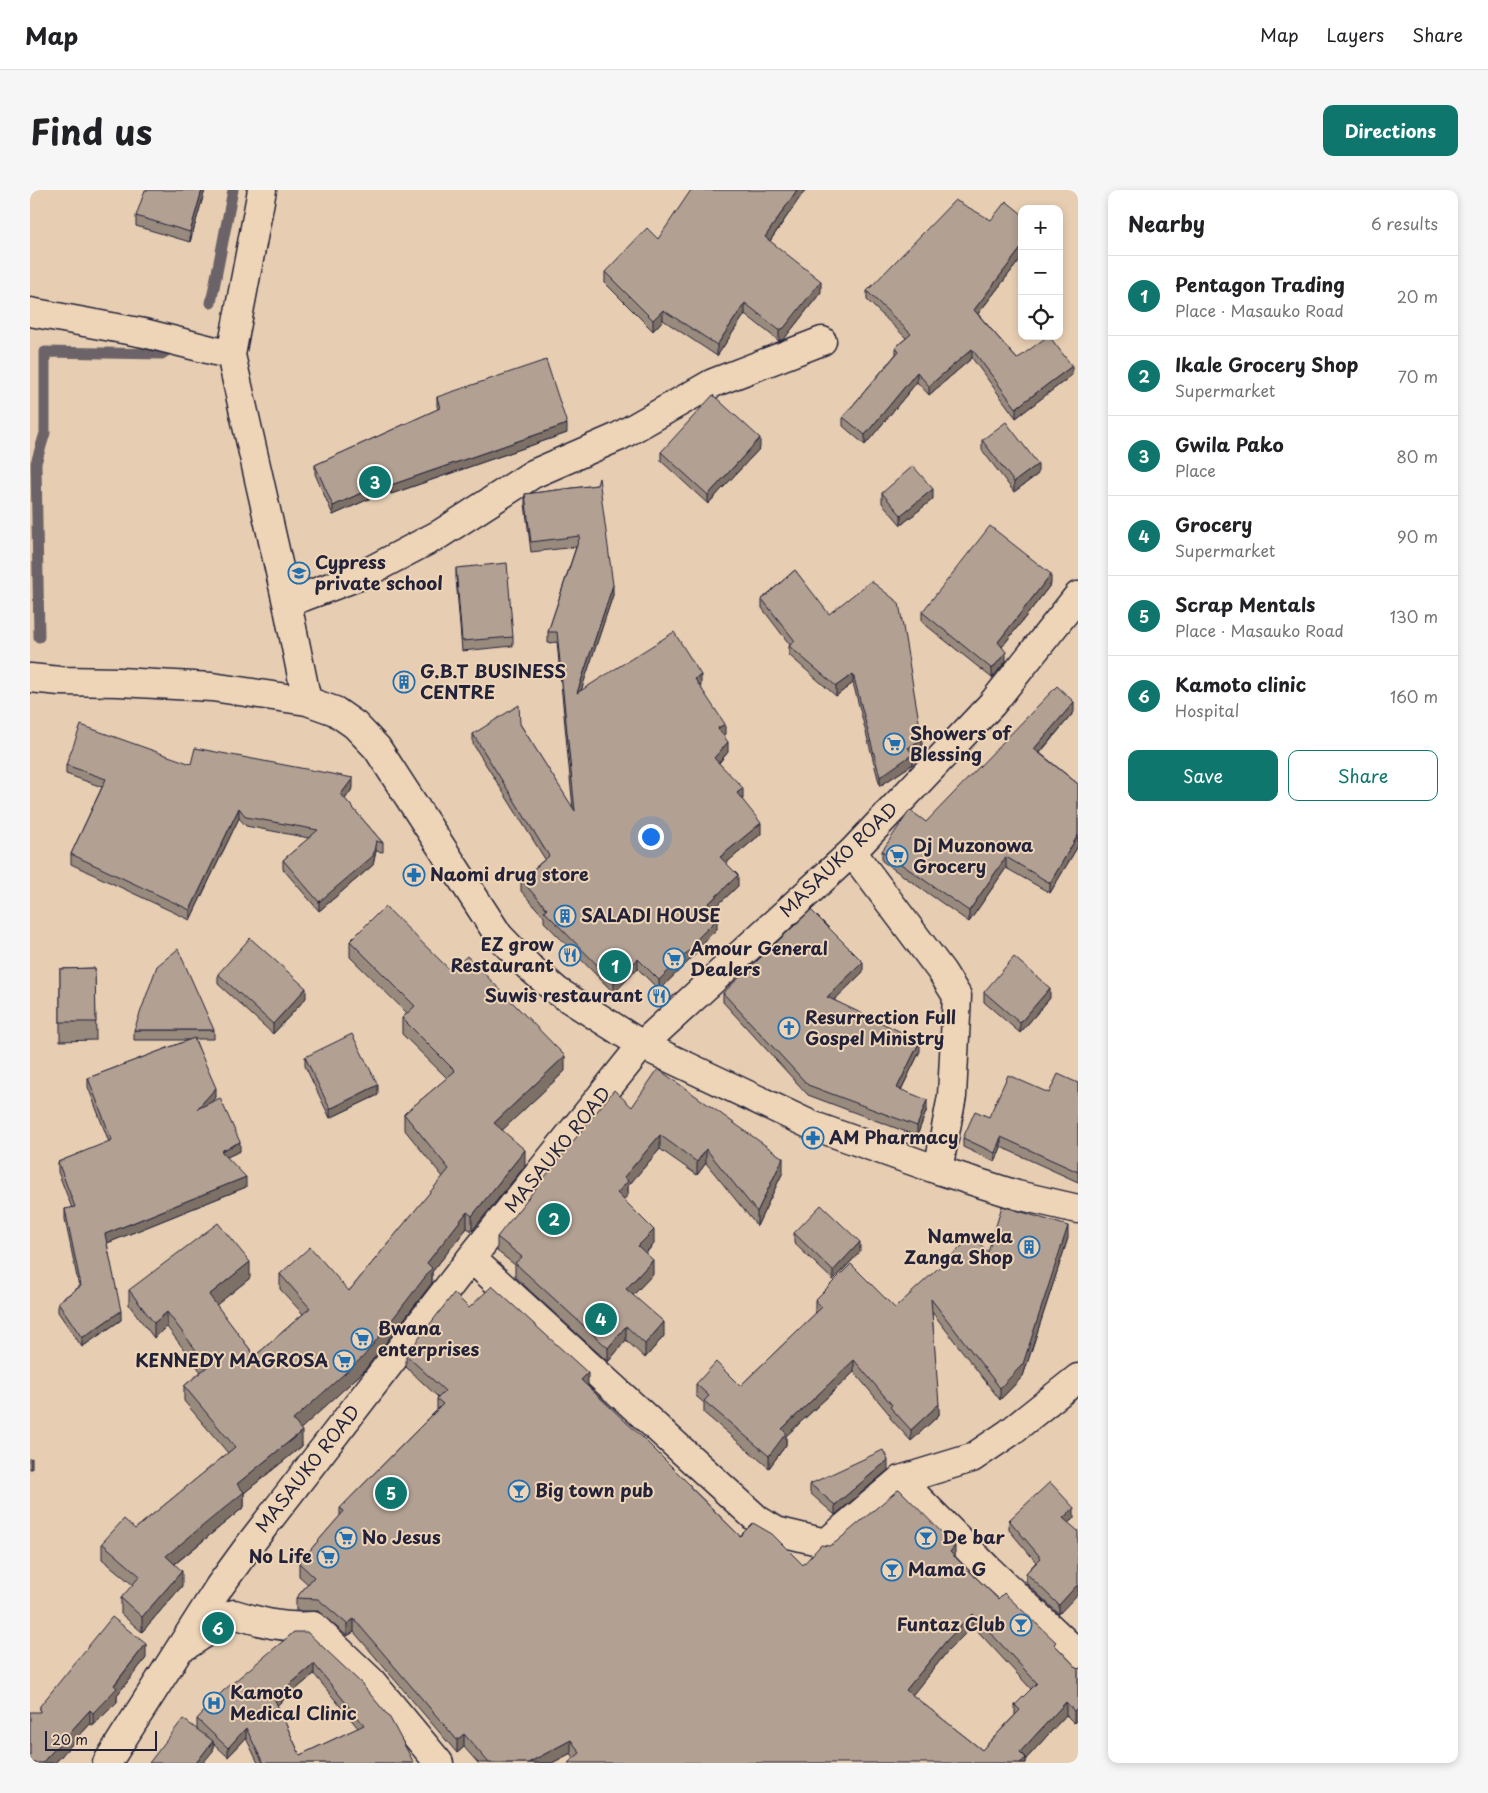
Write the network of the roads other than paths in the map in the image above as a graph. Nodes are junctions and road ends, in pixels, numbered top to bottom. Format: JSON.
{"nodes":[{"id":1,"x":262,"y":190,"type":"edge"},
{"id":2,"x":30,"y":312,"type":"edge"},
{"id":3,"x":822,"y":341,"type":"dead end"},
{"id":4,"x":231,"y":355,"type":"junction"},
{"id":5,"x":1078,"y":596,"type":"edge"},
{"id":6,"x":287,"y":603,"type":"junction"},
{"id":7,"x":30,"y":678,"type":"edge"},
{"id":8,"x":307,"y":702,"type":"junction"},
{"id":9,"x":852,"y":852,"type":"junction"},
{"id":10,"x":642,"y":1045,"type":"junction"},
{"id":11,"x":938,"y":1170,"type":"junction"},
{"id":12,"x":1078,"y":1208,"type":"edge"},
{"id":13,"x":471,"y":1258,"type":"junction"},
{"id":14,"x":1078,"y":1378,"type":"edge"},
{"id":15,"x":900,"y":1480,"type":"junction"},
{"id":16,"x":178,"y":1651,"type":"junction"},
{"id":17,"x":1078,"y":1654,"type":"edge"},
{"id":18,"x":107,"y":1763,"type":"edge"},
{"id":19,"x":439,"y":1763,"type":"edge"}],
"edges":[{"from":1,"to":4,"type":"street"},
{"from":2,"to":4,"type":"street"},
{"from":3,"to":6,"type":"street"},
{"from":4,"to":6,"type":"street"},
{"from":5,"to":9,"type":"street","name":"MASAUKO ROAD"},
{"from":6,"to":8,"type":"street"},
{"from":7,"to":8,"type":"street"},
{"from":8,"to":10,"type":"street"},
{"from":9,"to":10,"type":"street","name":"MASAUKO ROAD"},
{"from":9,"to":11,"type":"street"},
{"from":10,"to":11,"type":"street"},
{"from":10,"to":13,"type":"street","name":"MASAUKO ROAD"},
{"from":11,"to":12,"type":"street"},
{"from":13,"to":15,"type":"street"},
{"from":13,"to":16,"type":"street","name":"MASAUKO ROAD"},
{"from":14,"to":15,"type":"street"},
{"from":15,"to":17,"type":"street"},
{"from":16,"to":18,"type":"street","name":"MASAUKO ROAD"},
{"from":16,"to":19,"type":"street"}]}
